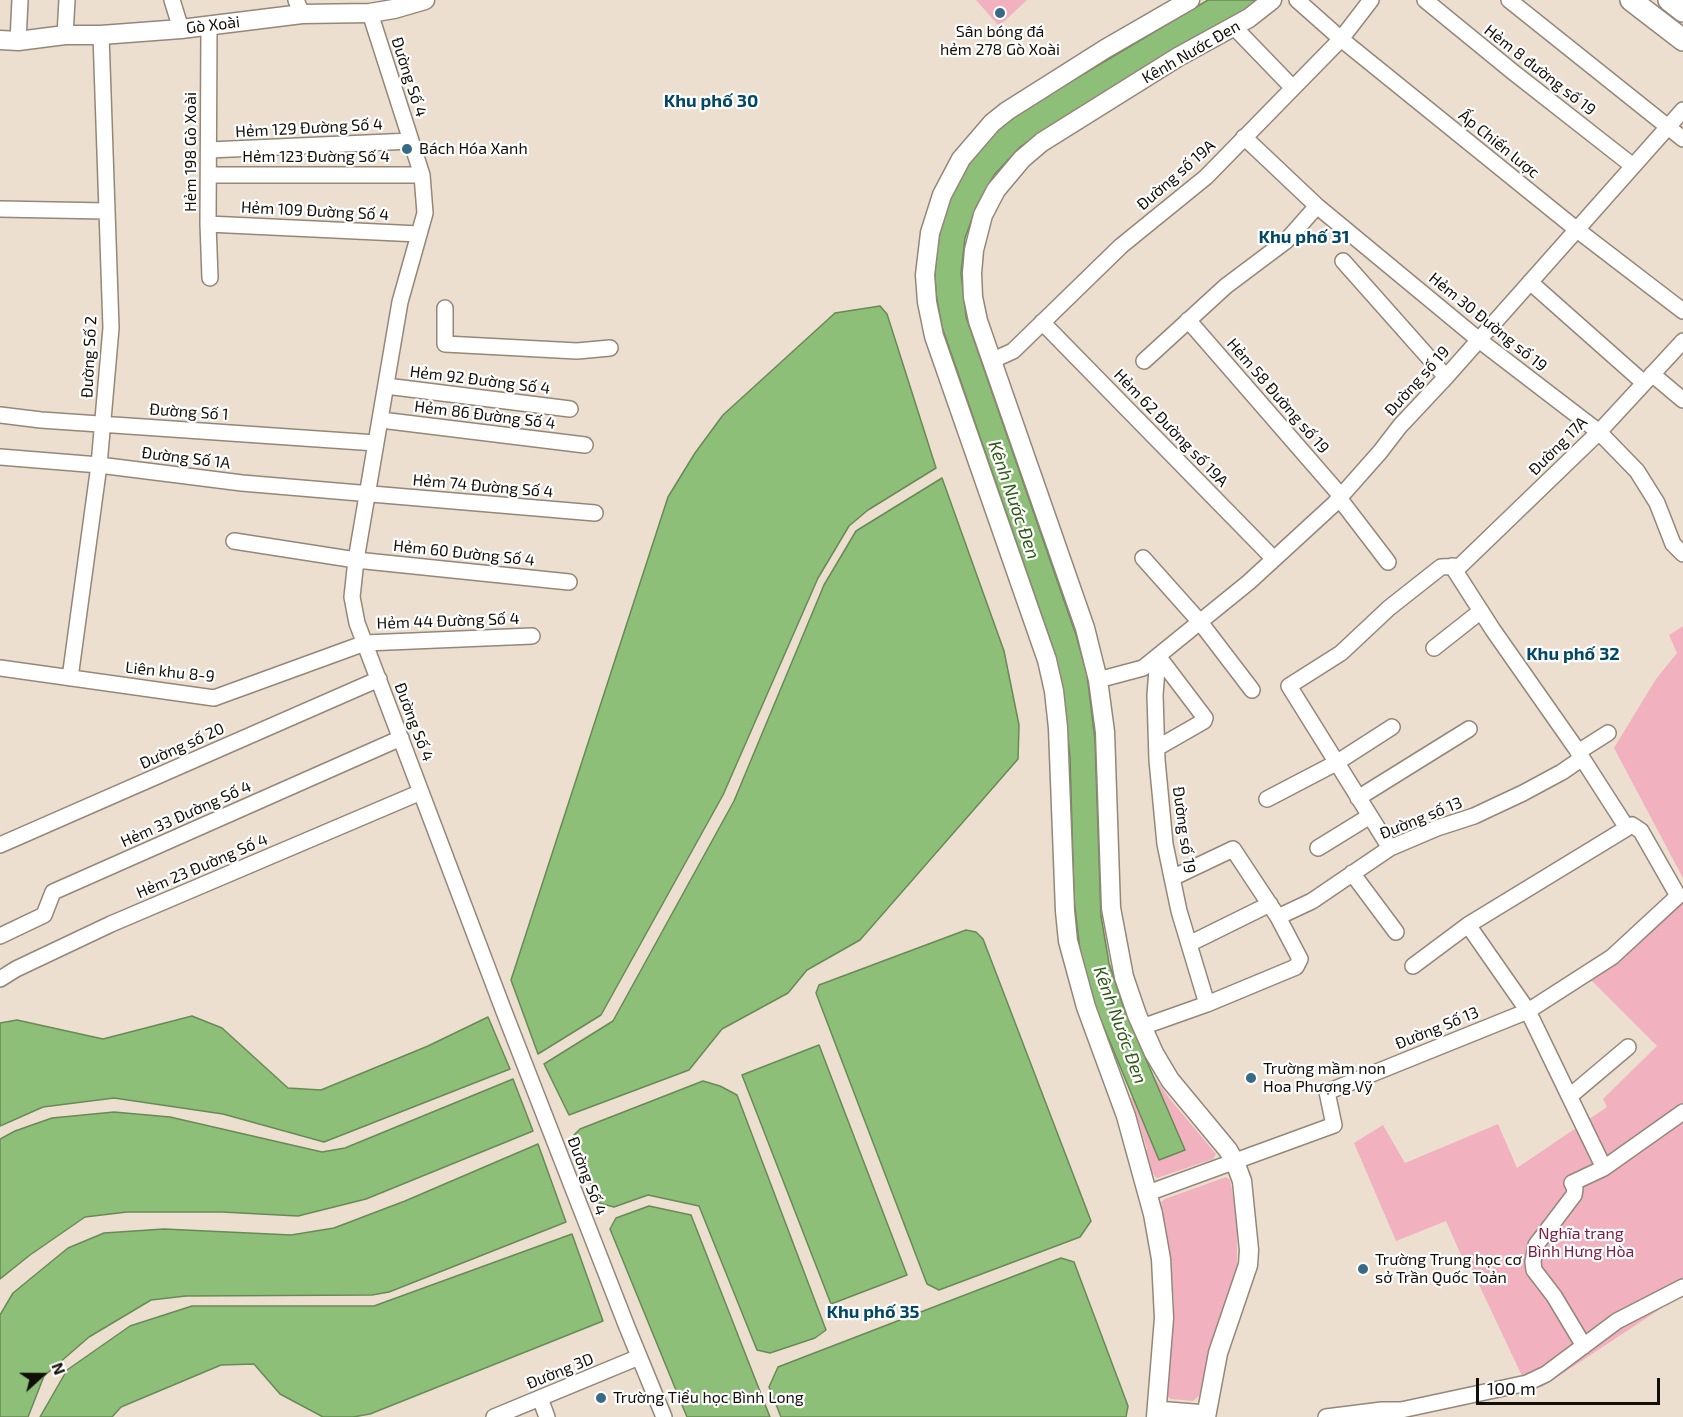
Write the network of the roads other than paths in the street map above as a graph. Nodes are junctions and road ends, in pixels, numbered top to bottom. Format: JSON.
{"nodes":[{"id":1,"x":20,"y":0,"type":"edge"},
{"id":2,"x":67,"y":0,"type":"edge"},
{"id":3,"x":172,"y":0,"type":"edge"},
{"id":4,"x":425,"y":0,"type":"edge"},
{"id":5,"x":1190,"y":0,"type":"edge"},
{"id":6,"x":1272,"y":0,"type":"edge"},
{"id":7,"x":1297,"y":0,"type":"edge"},
{"id":8,"x":1371,"y":0,"type":"edge"},
{"id":9,"x":1425,"y":0,"type":"edge"},
{"id":10,"x":1509,"y":0,"type":"edge"},
{"id":11,"x":1631,"y":0,"type":"edge"},
{"id":12,"x":1669,"y":0,"type":"edge"},
{"id":13,"x":299,"y":7,"type":"edge"},
{"id":14,"x":1683,"y":11,"type":"edge"},
{"id":15,"x":370,"y":13,"type":"junction"},
{"id":16,"x":209,"y":27,"type":"junction"},
{"id":17,"x":1234,"y":27,"type":"junction"},
{"id":18,"x":181,"y":30,"type":"junction"},
{"id":19,"x":65,"y":35,"type":"junction"},
{"id":20,"x":101,"y":35,"type":"junction"},
{"id":21,"x":1341,"y":39,"type":"junction"},
{"id":22,"x":0,"y":40,"type":"edge"},
{"id":23,"x":1683,"y":40,"type":"edge"},
{"id":24,"x":18,"y":41,"type":"junction"},
{"id":25,"x":1292,"y":87,"type":"junction"},
{"id":26,"x":1683,"y":110,"type":"edge"},
{"id":27,"x":1669,"y":128,"type":"junction"},
{"id":28,"x":1244,"y":137,"type":"junction"},
{"id":29,"x":1683,"y":139,"type":"edge"},
{"id":30,"x":411,"y":141,"type":"junction"},
{"id":31,"x":209,"y":150,"type":"junction"},
{"id":32,"x":1633,"y":166,"type":"junction"},
{"id":33,"x":209,"y":175,"type":"junction"},
{"id":34,"x":422,"y":176,"type":"junction"},
{"id":35,"x":1317,"y":206,"type":"junction"},
{"id":36,"x":0,"y":209,"type":"edge"},
{"id":37,"x":106,"y":211,"type":"junction"},
{"id":38,"x":208,"y":224,"type":"junction"},
{"id":39,"x":1576,"y":229,"type":"junction"},
{"id":40,"x":419,"y":234,"type":"junction"},
{"id":41,"x":1343,"y":261,"type":"dead end"},
{"id":42,"x":210,"y":278,"type":"dead end"},
{"id":43,"x":1530,"y":282,"type":"junction"},
{"id":44,"x":445,"y":308,"type":"dead end"},
{"id":45,"x":1683,"y":311,"type":"edge"},
{"id":46,"x":1188,"y":320,"type":"junction"},
{"id":47,"x":1042,"y":322,"type":"junction"},
{"id":48,"x":1479,"y":340,"type":"junction"},
{"id":49,"x":1683,"y":341,"type":"edge"},
{"id":50,"x":610,"y":348,"type":"dead end"},
{"id":51,"x":1144,"y":360,"type":"dead end"},
{"id":52,"x":991,"y":361,"type":"junction"},
{"id":53,"x":1446,"y":377,"type":"junction"},
{"id":54,"x":1648,"y":379,"type":"junction"},
{"id":55,"x":386,"y":386,"type":"junction"},
{"id":56,"x":1683,"y":400,"type":"edge"},
{"id":57,"x":570,"y":409,"type":"dead end"},
{"id":58,"x":0,"y":415,"type":"edge"},
{"id":59,"x":381,"y":420,"type":"junction"},
{"id":60,"x":102,"y":424,"type":"junction"},
{"id":61,"x":1599,"y":432,"type":"junction"},
{"id":62,"x":376,"y":443,"type":"junction"},
{"id":63,"x":585,"y":445,"type":"dead end"},
{"id":64,"x":0,"y":457,"type":"edge"},
{"id":65,"x":99,"y":465,"type":"junction"},
{"id":66,"x":368,"y":494,"type":"junction"},
{"id":67,"x":1340,"y":497,"type":"junction"},
{"id":68,"x":595,"y":513,"type":"dead end"},
{"id":69,"x":234,"y":542,"type":"dead end"},
{"id":70,"x":1683,"y":554,"type":"edge"},
{"id":71,"x":1143,"y":558,"type":"dead end"},
{"id":72,"x":1274,"y":559,"type":"junction"},
{"id":73,"x":356,"y":560,"type":"junction"},
{"id":74,"x":1388,"y":562,"type":"dead end"},
{"id":75,"x":1452,"y":566,"type":"junction"},
{"id":76,"x":569,"y":582,"type":"dead end"},
{"id":77,"x":1481,"y":611,"type":"junction"},
{"id":78,"x":1200,"y":622,"type":"junction"},
{"id":79,"x":532,"y":636,"type":"dead end"},
{"id":80,"x":365,"y":643,"type":"junction"},
{"id":81,"x":1434,"y":648,"type":"dead end"},
{"id":82,"x":1158,"y":656,"type":"junction"},
{"id":83,"x":0,"y":668,"type":"edge"},
{"id":84,"x":70,"y":678,"type":"junction"},
{"id":85,"x":379,"y":679,"type":"junction"},
{"id":86,"x":1098,"y":680,"type":"junction"},
{"id":87,"x":1252,"y":690,"type":"dead end"},
{"id":88,"x":1392,"y":727,"type":"dead end"},
{"id":89,"x":1469,"y":729,"type":"dead end"},
{"id":90,"x":1608,"y":733,"type":"dead end"},
{"id":91,"x":401,"y":738,"type":"junction"},
{"id":92,"x":1157,"y":748,"type":"junction"},
{"id":93,"x":1579,"y":755,"type":"junction"},
{"id":94,"x":1336,"y":763,"type":"junction"},
{"id":95,"x":421,"y":792,"type":"junction"},
{"id":96,"x":1358,"y":798,"type":"junction"},
{"id":97,"x":1267,"y":799,"type":"dead end"},
{"id":98,"x":1370,"y":816,"type":"junction"},
{"id":99,"x":1627,"y":828,"type":"junction"},
{"id":100,"x":0,"y":845,"type":"edge"},
{"id":101,"x":1318,"y":848,"type":"dead end"},
{"id":102,"x":1390,"y":848,"type":"junction"},
{"id":103,"x":1352,"y":873,"type":"junction"},
{"id":104,"x":1172,"y":878,"type":"junction"},
{"id":105,"x":1274,"y":911,"type":"junction"},
{"id":106,"x":1468,"y":925,"type":"junction"},
{"id":107,"x":1396,"y":932,"type":"dead end"},
{"id":108,"x":0,"y":936,"type":"edge"},
{"id":109,"x":1189,"y":944,"type":"junction"},
{"id":110,"x":1413,"y":966,"type":"dead end"},
{"id":111,"x":0,"y":978,"type":"edge"},
{"id":112,"x":1207,"y":1004,"type":"junction"},
{"id":113,"x":1528,"y":1011,"type":"junction"},
{"id":114,"x":1142,"y":1027,"type":"junction"},
{"id":115,"x":1628,"y":1047,"type":"dead end"},
{"id":116,"x":1570,"y":1096,"type":"junction"},
{"id":117,"x":1683,"y":1112,"type":"edge"},
{"id":118,"x":1235,"y":1162,"type":"junction"},
{"id":119,"x":1604,"y":1168,"type":"junction"},
{"id":120,"x":1148,"y":1193,"type":"junction"},
{"id":121,"x":1683,"y":1287,"type":"edge"},
{"id":122,"x":1584,"y":1346,"type":"junction"},
{"id":123,"x":639,"y":1357,"type":"junction"},
{"id":124,"x":540,"y":1398,"type":"junction"},
{"id":125,"x":1156,"y":1413,"type":"edge"},
{"id":126,"x":1206,"y":1415,"type":"edge"},
{"id":127,"x":1354,"y":1415,"type":"edge"},
{"id":128,"x":494,"y":1417,"type":"edge"},
{"id":129,"x":547,"y":1417,"type":"edge"},
{"id":130,"x":664,"y":1417,"type":"edge"},
{"id":131,"x":1326,"y":1417,"type":"edge"}],
"edges":[{"from":1,"to":24,"type":"street"},
{"from":2,"to":19,"type":"street"},
{"from":3,"to":18,"type":"street"},
{"from":4,"to":15,"type":"street","name":"Gò Xoài"},
{"from":5,"to":120,"type":"street"},
{"from":6,"to":17,"type":"street","name":"Kênh Nước Đen"},
{"from":7,"to":21,"type":"street","name":"Ấp Chiến lược"},
{"from":8,"to":21,"type":"street","name":"Đường số 19A"},
{"from":9,"to":32,"type":"street","name":"Hẻm 8 đường số 19"},
{"from":10,"to":27,"type":"street"},
{"from":11,"to":23,"type":"main road"},
{"from":12,"to":14,"type":"main road"},
{"from":13,"to":15,"type":"street","name":"Gò Xoài"},
{"from":13,"to":16,"type":"street","name":"Gò Xoài"},
{"from":15,"to":30,"type":"street","name":"Đường Số 4"},
{"from":16,"to":18,"type":"street","name":"Gò Xoài"},
{"from":16,"to":31,"type":"street","name":"Hẻm 198 Gò Xoài"},
{"from":17,"to":25,"type":"street"},
{"from":17,"to":52,"type":"street","name":"Kênh Nước Đen"},
{"from":18,"to":20,"type":"street","name":"Gò Xoài"},
{"from":19,"to":20,"type":"street","name":"Gò Xoài"},
{"from":19,"to":24,"type":"street","name":"Gò Xoài"},
{"from":20,"to":37,"type":"street","name":"Đường Số 2"},
{"from":21,"to":25,"type":"street","name":"Đường số 19A"},
{"from":21,"to":39,"type":"street","name":"Ấp Chiến lược"},
{"from":22,"to":24,"type":"street","name":"Gò Xoài"},
{"from":25,"to":28,"type":"street","name":"Đường số 19A"},
{"from":26,"to":27,"type":"street","name":"Đường số 19"},
{"from":27,"to":29,"type":"street"},
{"from":27,"to":32,"type":"street","name":"Đường số 19"},
{"from":28,"to":35,"type":"street","name":"Hẻm 30 Đường số 19"},
{"from":28,"to":47,"type":"street","name":"Đường số 19A"},
{"from":30,"to":31,"type":"street","name":"Hẻm 129 Đường Số 4"},
{"from":30,"to":34,"type":"street","name":"Đường Số 4"},
{"from":31,"to":33,"type":"street","name":"Hẻm 198 Gò Xoài"},
{"from":32,"to":39,"type":"street","name":"Đường số 19"},
{"from":33,"to":34,"type":"street","name":"Hẻm 123 Đường Số 4"},
{"from":33,"to":38,"type":"street","name":"Hẻm 198 Gò Xoài"},
{"from":34,"to":40,"type":"street","name":"Đường Số 4"},
{"from":35,"to":46,"type":"street"},
{"from":35,"to":48,"type":"street","name":"Hẻm 30 Đường số 19"},
{"from":36,"to":37,"type":"street"},
{"from":37,"to":60,"type":"street","name":"Đường Số 2"},
{"from":38,"to":40,"type":"street","name":"Hẻm 109 Đường Số 4"},
{"from":38,"to":42,"type":"street","name":"Hẻm 198 Gò Xoài"},
{"from":39,"to":43,"type":"street","name":"Đường số 19"},
{"from":39,"to":45,"type":"street","name":"Ấp Chiến lược"},
{"from":40,"to":55,"type":"street","name":"Đường Số 4"},
{"from":41,"to":53,"type":"street"},
{"from":43,"to":48,"type":"street","name":"Đường số 19"},
{"from":43,"to":54,"type":"street"},
{"from":44,"to":50,"type":"street"},
{"from":46,"to":51,"type":"street"},
{"from":46,"to":67,"type":"street","name":"Hẻm 58 Đường số 19"},
{"from":47,"to":52,"type":"street","name":"Đường số 19A"},
{"from":47,"to":72,"type":"street","name":"Hẻm 62 Đường số 19A"},
{"from":48,"to":53,"type":"street","name":"Đường số 19"},
{"from":48,"to":61,"type":"street","name":"Hẻm 30 Đường số 19"},
{"from":49,"to":54,"type":"street","name":"Đường 17A"},
{"from":52,"to":86,"type":"street","name":"Kênh Nước Đen"},
{"from":53,"to":67,"type":"street","name":"Đường số 19"},
{"from":54,"to":56,"type":"street"},
{"from":54,"to":61,"type":"street","name":"Đường 17A"},
{"from":55,"to":57,"type":"street","name":"Hẻm 92 Đường Số 4"},
{"from":55,"to":59,"type":"street","name":"Đường Số 4"},
{"from":58,"to":60,"type":"street","name":"Đường Số 1"},
{"from":59,"to":62,"type":"street","name":"Đường Số 4"},
{"from":59,"to":63,"type":"street","name":"Hẻm 86 Đường Số 4"},
{"from":60,"to":62,"type":"street","name":"Đường Số 1"},
{"from":60,"to":65,"type":"street","name":"Đường Số 2"},
{"from":61,"to":70,"type":"street","name":"Hẻm 30 Đường số 19"},
{"from":61,"to":75,"type":"street","name":"Đường 17A"},
{"from":62,"to":66,"type":"street","name":"Đường Số 4"},
{"from":64,"to":65,"type":"street","name":"Đường Số 1A"},
{"from":65,"to":66,"type":"street","name":"Đường Số 1A"},
{"from":65,"to":84,"type":"street","name":"Đường Số 2"},
{"from":66,"to":68,"type":"street","name":"Hẻm 74 Đường Số 4"},
{"from":66,"to":73,"type":"street","name":"Đường Số 4"},
{"from":67,"to":72,"type":"street","name":"Đường số 19"},
{"from":67,"to":74,"type":"street","name":"Hẻm 58 Đường số 19"},
{"from":69,"to":73,"type":"street","name":"Hẻm 60 Đường Số 4"},
{"from":71,"to":78,"type":"street"},
{"from":72,"to":78,"type":"street","name":"Đường số 19"},
{"from":73,"to":76,"type":"street","name":"Hẻm 60 Đường Số 4"},
{"from":73,"to":80,"type":"street","name":"Đường Số 4"},
{"from":75,"to":77,"type":"street"},
{"from":75,"to":94,"type":"street","name":"Đường 17A"},
{"from":77,"to":81,"type":"street"},
{"from":77,"to":93,"type":"street"},
{"from":78,"to":82,"type":"street","name":"Đường số 19"},
{"from":78,"to":87,"type":"street"},
{"from":79,"to":80,"type":"street","name":"Hẻm 44 Đường Số 4"},
{"from":80,"to":84,"type":"street","name":"Liên khu 8-9"},
{"from":80,"to":85,"type":"street","name":"Đường Số 4"},
{"from":82,"to":86,"type":"street","name":"Đường số 19"},
{"from":82,"to":92,"type":"street","name":"Đường số 19"},
{"from":82,"to":92,"type":"street"},
{"from":83,"to":84,"type":"street","name":"Liên khu 8-9"},
{"from":85,"to":91,"type":"street","name":"Đường Số 4"},
{"from":85,"to":100,"type":"street","name":"Đường số 20"},
{"from":86,"to":114,"type":"street","name":"Kênh Nước Đen"},
{"from":88,"to":94,"type":"street"},
{"from":89,"to":96,"type":"street"},
{"from":90,"to":93,"type":"street","name":"Đường số 13"},
{"from":91,"to":95,"type":"street","name":"Đường Số 4"},
{"from":91,"to":108,"type":"street","name":"Hẻm 33 Đường Số 4"},
{"from":92,"to":104,"type":"street","name":"Đường số 19"},
{"from":93,"to":99,"type":"street"},
{"from":93,"to":102,"type":"street","name":"Đường số 13"},
{"from":94,"to":96,"type":"street"},
{"from":94,"to":97,"type":"street"},
{"from":95,"to":111,"type":"street","name":"Hẻm 23 Đường Số 4"},
{"from":95,"to":123,"type":"street","name":"Đường Số 4"},
{"from":96,"to":98,"type":"street"},
{"from":98,"to":101,"type":"street"},
{"from":98,"to":102,"type":"street"},
{"from":99,"to":106,"type":"street"},
{"from":99,"to":113,"type":"street"},
{"from":102,"to":103,"type":"street","name":"Đường số 13"},
{"from":103,"to":105,"type":"street","name":"Đường số 13"},
{"from":103,"to":107,"type":"street"},
{"from":104,"to":105,"type":"street"},
{"from":104,"to":109,"type":"street","name":"Đường số 19"},
{"from":105,"to":109,"type":"street","name":"Đường số 13"},
{"from":105,"to":112,"type":"street"},
{"from":106,"to":110,"type":"street"},
{"from":106,"to":113,"type":"street"},
{"from":109,"to":112,"type":"street","name":"Đường số 19"},
{"from":112,"to":114,"type":"street"},
{"from":113,"to":116,"type":"street"},
{"from":113,"to":118,"type":"street","name":"Đường Số 13"},
{"from":114,"to":118,"type":"street","name":"Kênh Nước Đen"},
{"from":115,"to":116,"type":"street"},
{"from":116,"to":119,"type":"street"},
{"from":117,"to":119,"type":"street"},
{"from":118,"to":120,"type":"street"},
{"from":118,"to":126,"type":"street","name":"Kênh Nước Đen"},
{"from":119,"to":122,"type":"street"},
{"from":120,"to":125,"type":"street"},
{"from":121,"to":122,"type":"street"},
{"from":122,"to":127,"type":"street"},
{"from":123,"to":124,"type":"street","name":"Đường 3D"},
{"from":123,"to":130,"type":"street","name":"Đường Số 4"},
{"from":124,"to":128,"type":"street","name":"Đường 3D"},
{"from":124,"to":129,"type":"street"},
{"from":125,"to":126,"type":"street"},
{"from":127,"to":131,"type":"street"}]}
